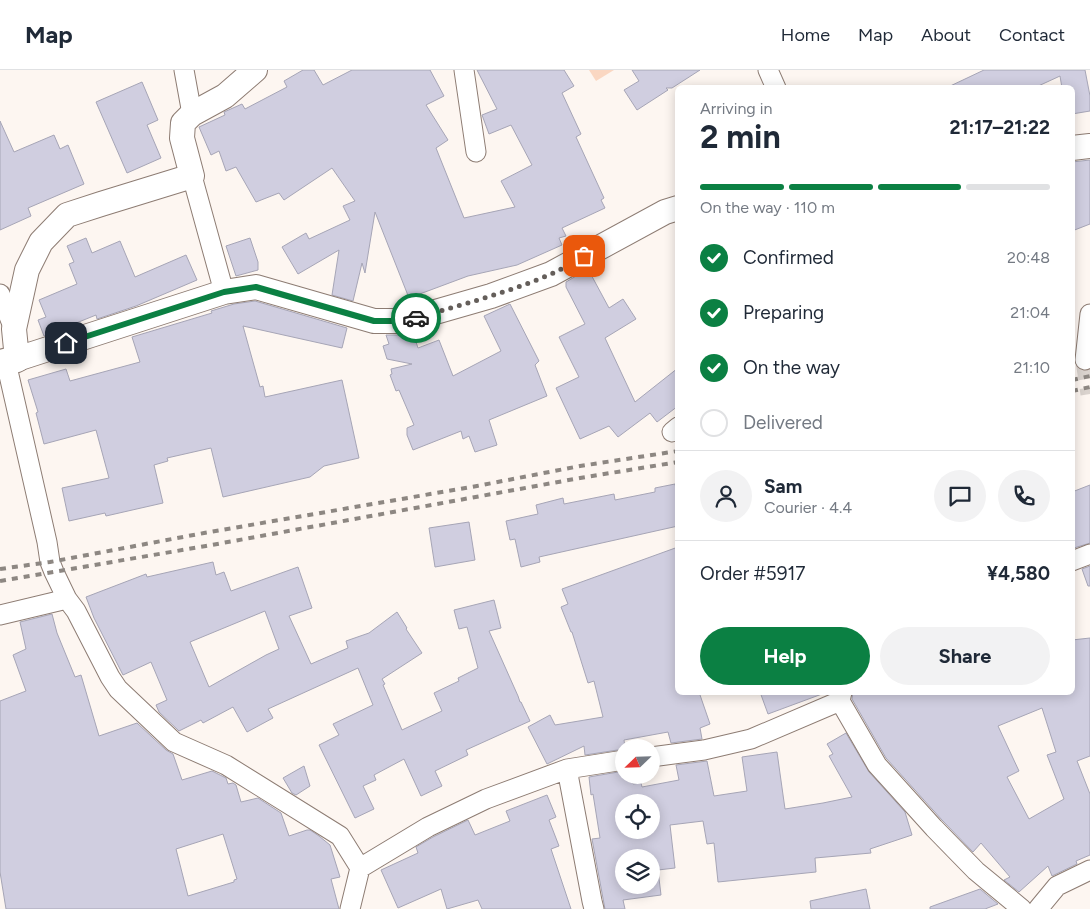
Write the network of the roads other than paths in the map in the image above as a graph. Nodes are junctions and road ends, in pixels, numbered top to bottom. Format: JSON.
{"nodes":[{"id":1,"x":184,"y":70,"type":"edge"},
{"id":2,"x":255,"y":70,"type":"edge"},
{"id":3,"x":464,"y":70,"type":"edge"},
{"id":4,"x":768,"y":70,"type":"edge"},
{"id":5,"x":775,"y":85,"type":"edge"},
{"id":6,"x":192,"y":114,"type":"junction"},
{"id":7,"x":1090,"y":146,"type":"edge"},
{"id":8,"x":1075,"y":148,"type":"edge"},
{"id":9,"x":476,"y":152,"type":"dead end"},
{"id":10,"x":192,"y":176,"type":"junction"},
{"id":11,"x":675,"y":209,"type":"edge"},
{"id":12,"x":224,"y":292,"type":"junction"},
{"id":13,"x":0,"y":294,"type":"edge"},
{"id":14,"x":1090,"y":314,"type":"edge"},
{"id":15,"x":14,"y":329,"type":"junction"},
{"id":16,"x":1089,"y":334,"type":"edge"},
{"id":17,"x":1085,"y":360,"type":"dead end"},
{"id":18,"x":8,"y":362,"type":"edge"},
{"id":19,"x":1090,"y":554,"type":"edge"},
{"id":20,"x":1075,"y":560,"type":"edge"},
{"id":21,"x":67,"y":599,"type":"junction"},
{"id":22,"x":0,"y":615,"type":"edge"},
{"id":23,"x":841,"y":697,"type":"edge"},
{"id":24,"x":660,"y":756,"type":"edge"},
{"id":25,"x":615,"y":761,"type":"edge"},
{"id":26,"x":566,"y":769,"type":"junction"},
{"id":27,"x":360,"y":868,"type":"junction"},
{"id":28,"x":1090,"y":870,"type":"edge"},
{"id":29,"x":350,"y":909,"type":"edge"},
{"id":30,"x":594,"y":909,"type":"edge"},
{"id":31,"x":1022,"y":909,"type":"edge"},
{"id":32,"x":1038,"y":909,"type":"edge"}],
"edges":[{"from":1,"to":6,"type":"street"},
{"from":2,"to":6,"type":"street"},
{"from":3,"to":9,"type":"street"},
{"from":4,"to":5,"type":"street"},
{"from":6,"to":10,"type":"street"},
{"from":7,"to":8,"type":"street"},
{"from":10,"to":12,"type":"street"},
{"from":10,"to":15,"type":"street"},
{"from":11,"to":12,"type":"street"},
{"from":12,"to":18,"type":"street"},
{"from":13,"to":15,"type":"street"},
{"from":14,"to":16,"type":"street"},
{"from":15,"to":18,"type":"street"},
{"from":16,"to":17,"type":"street"},
{"from":18,"to":21,"type":"street"},
{"from":19,"to":20,"type":"street"},
{"from":21,"to":22,"type":"street"},
{"from":21,"to":27,"type":"street"},
{"from":23,"to":24,"type":"street"},
{"from":23,"to":31,"type":"street"},
{"from":25,"to":26,"type":"street"},
{"from":26,"to":27,"type":"street"},
{"from":26,"to":30,"type":"street"},
{"from":27,"to":29,"type":"street"},
{"from":28,"to":32,"type":"street"}]}
